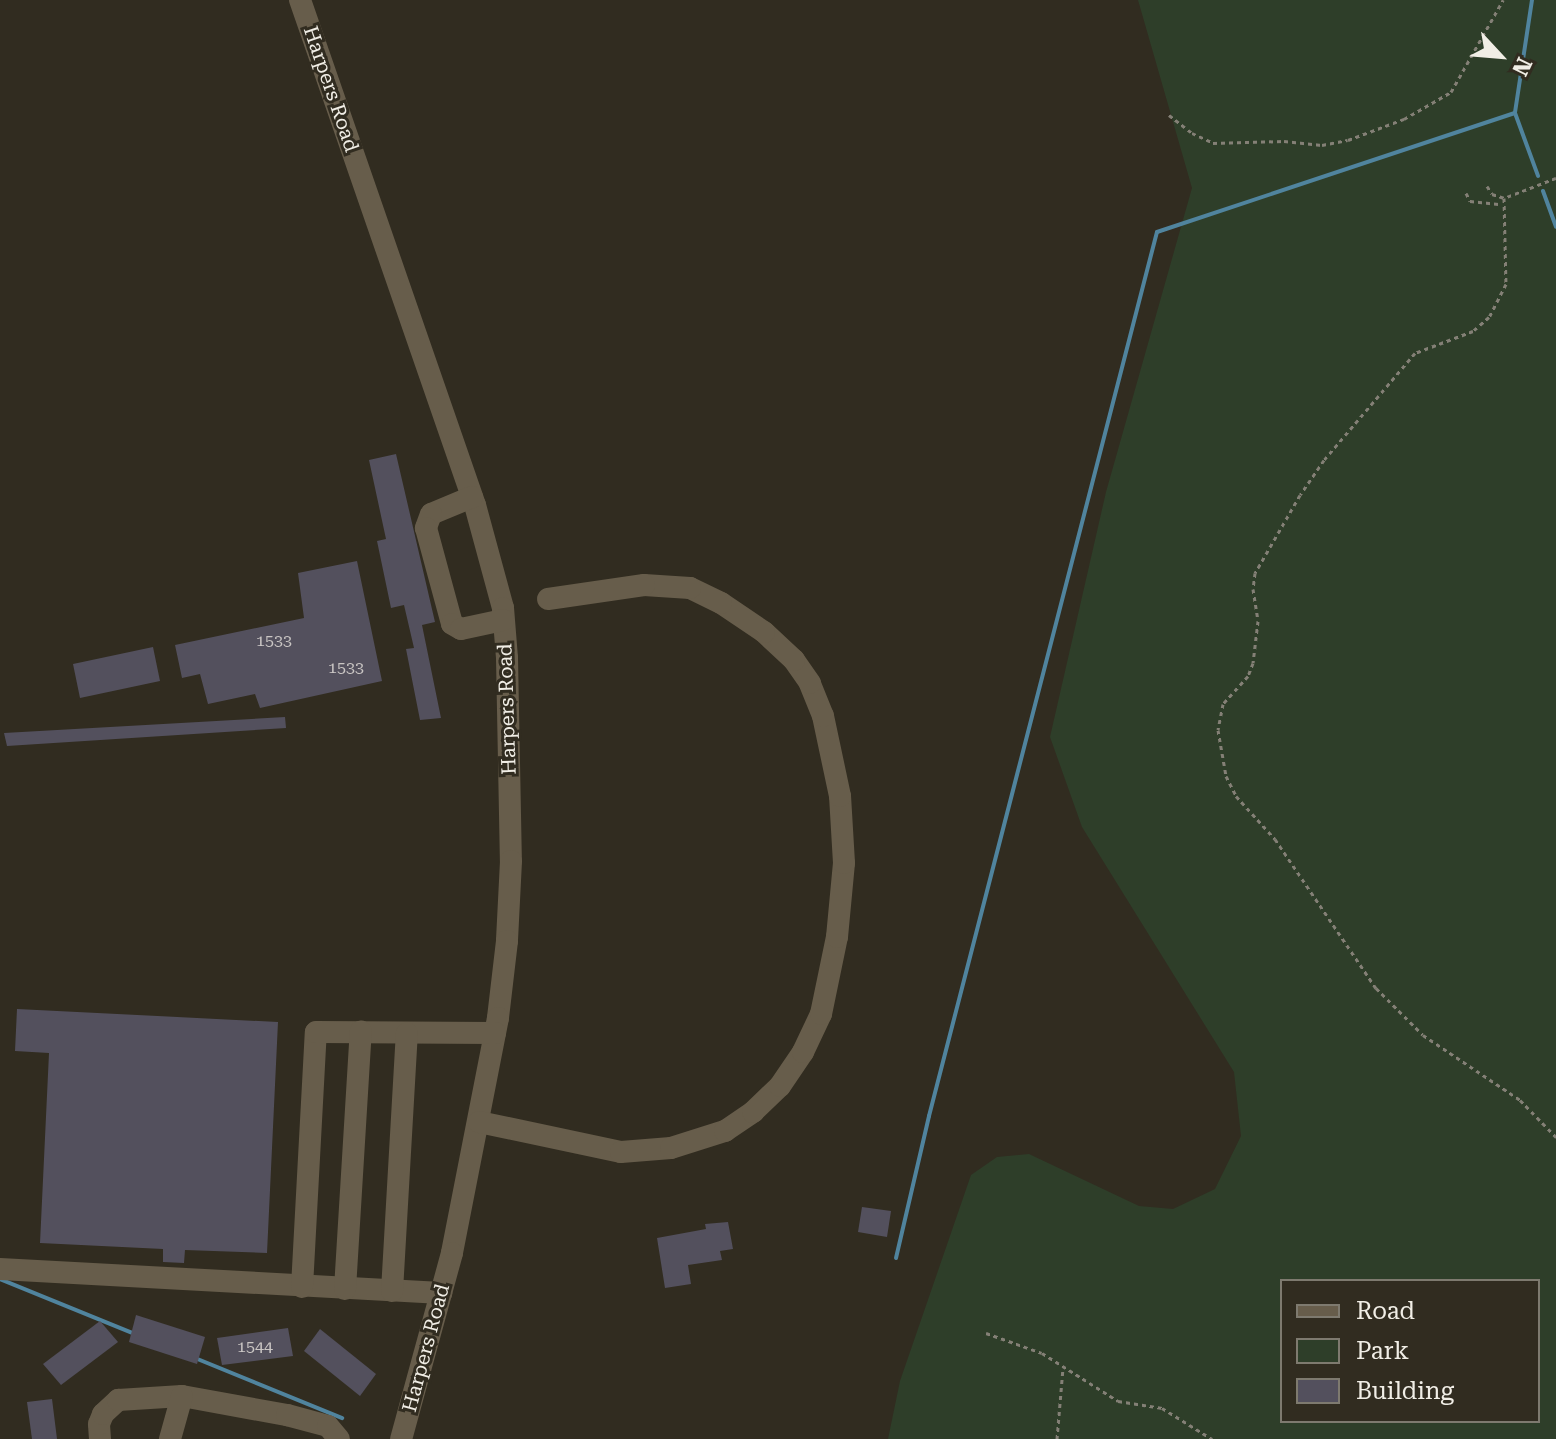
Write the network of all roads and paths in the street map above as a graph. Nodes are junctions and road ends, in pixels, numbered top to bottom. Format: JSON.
{"nodes":[{"id":1,"x":300,"y":0,"type":"edge"},
{"id":2,"x":1503,"y":0,"type":"edge"},
{"id":3,"x":1169,"y":115,"type":"dead end"},
{"id":4,"x":1556,"y":178,"type":"edge"},
{"id":5,"x":1487,"y":186,"type":"dead end"},
{"id":6,"x":1466,"y":193,"type":"dead end"},
{"id":7,"x":1504,"y":198,"type":"junction"},
{"id":8,"x":1502,"y":204,"type":"junction"},
{"id":9,"x":472,"y":497,"type":"junction"},
{"id":10,"x":548,"y":599,"type":"dead end"},
{"id":11,"x":503,"y":620,"type":"junction"},
{"id":12,"x":361,"y":1031,"type":"junction"},
{"id":13,"x":407,"y":1033,"type":"junction"},
{"id":14,"x":495,"y":1033,"type":"junction"},
{"id":15,"x":479,"y":1122,"type":"junction"},
{"id":16,"x":1556,"y":1137,"type":"edge"},
{"id":17,"x":0,"y":1269,"type":"edge"},
{"id":18,"x":302,"y":1287,"type":"junction"},
{"id":19,"x":345,"y":1289,"type":"junction"},
{"id":20,"x":392,"y":1291,"type":"junction"},
{"id":21,"x":441,"y":1293,"type":"junction"},
{"id":22,"x":986,"y":1333,"type":"dead end"},
{"id":23,"x":1063,"y":1367,"type":"junction"},
{"id":24,"x":182,"y":1396,"type":"junction"},
{"id":25,"x":100,"y":1439,"type":"edge"},
{"id":26,"x":170,"y":1439,"type":"edge"},
{"id":27,"x":339,"y":1439,"type":"edge"},
{"id":28,"x":401,"y":1439,"type":"edge"},
{"id":29,"x":1057,"y":1439,"type":"edge"},
{"id":30,"x":1212,"y":1439,"type":"edge"}],
"edges":[{"from":1,"to":9,"type":"street","name":"Harpers Road"},
{"from":2,"to":3,"type":"path"},
{"from":4,"to":7,"type":"path"},
{"from":5,"to":7,"type":"path"},
{"from":6,"to":8,"type":"path"},
{"from":7,"to":8,"type":"path"},
{"from":8,"to":16,"type":"path"},
{"from":9,"to":11,"type":"street","name":"Harpers Road"},
{"from":9,"to":11,"type":"street"},
{"from":10,"to":15,"type":"street"},
{"from":11,"to":14,"type":"street","name":"Harpers Road"},
{"from":12,"to":13,"type":"street"},
{"from":12,"to":18,"type":"street"},
{"from":12,"to":19,"type":"street"},
{"from":13,"to":14,"type":"street"},
{"from":13,"to":20,"type":"street"},
{"from":14,"to":15,"type":"street","name":"Harpers Road"},
{"from":15,"to":21,"type":"street","name":"Harpers Road"},
{"from":17,"to":18,"type":"street"},
{"from":18,"to":19,"type":"street"},
{"from":19,"to":20,"type":"street"},
{"from":20,"to":21,"type":"street"},
{"from":21,"to":28,"type":"street","name":"Harpers Road"},
{"from":22,"to":23,"type":"path"},
{"from":23,"to":29,"type":"path"},
{"from":23,"to":30,"type":"path"},
{"from":24,"to":25,"type":"street"},
{"from":24,"to":26,"type":"street"},
{"from":24,"to":27,"type":"street"}]}
